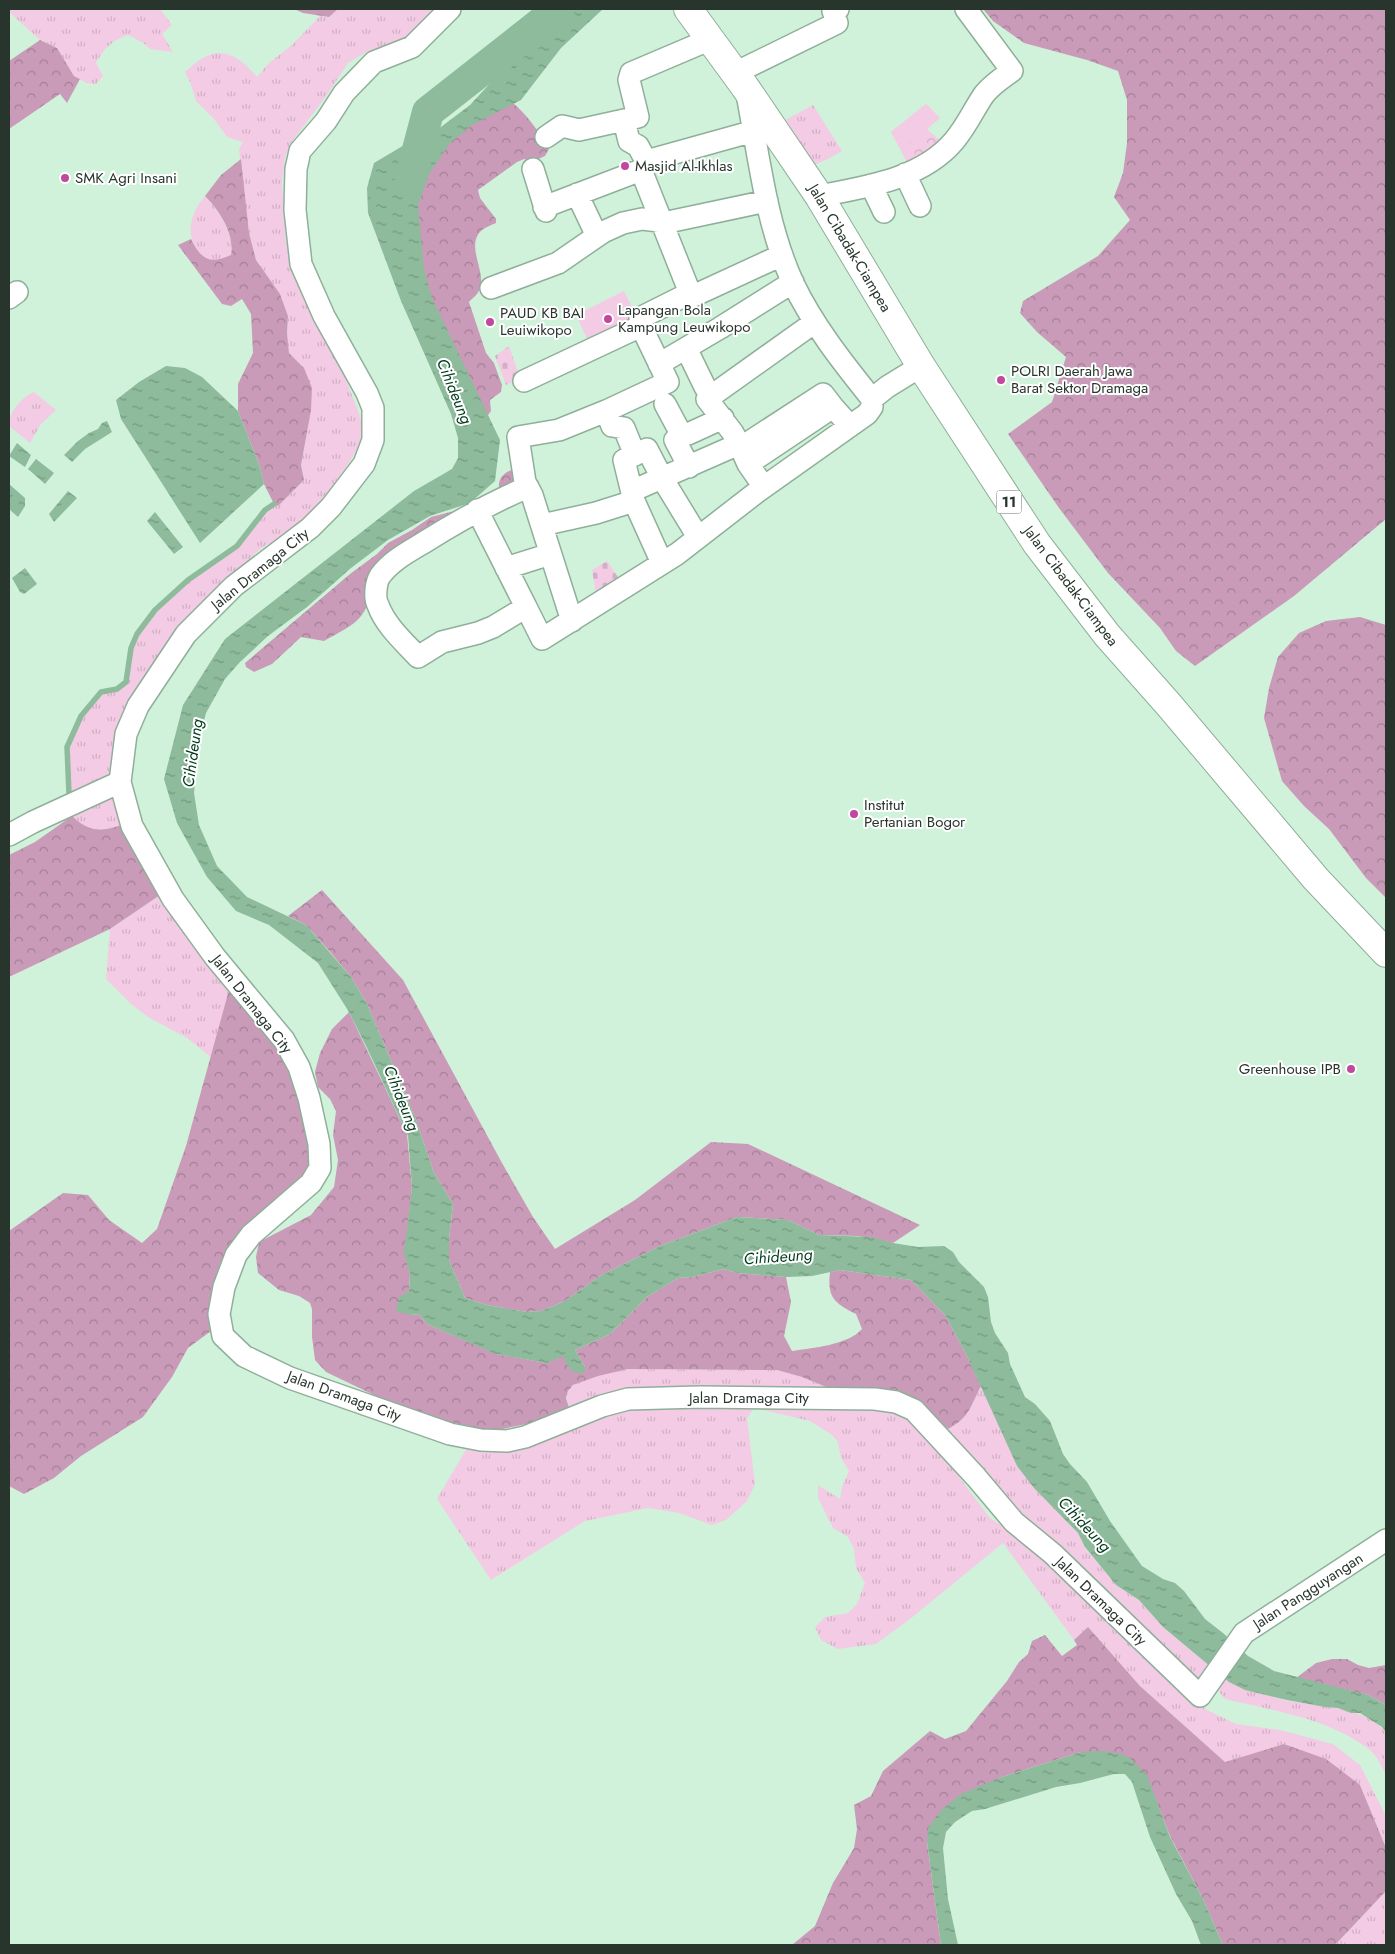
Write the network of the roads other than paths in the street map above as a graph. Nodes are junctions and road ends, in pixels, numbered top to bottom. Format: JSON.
{"nodes":[{"id":1,"x":450,"y":9,"type":"edge"},
{"id":2,"x":690,"y":9,"type":"edge"},
{"id":3,"x":966,"y":9,"type":"edge"},
{"id":4,"x":834,"y":10,"type":"edge"},
{"id":5,"x":711,"y":39,"type":"junction"},
{"id":6,"x":740,"y":80,"type":"junction"},
{"id":7,"x":624,"y":120,"type":"junction"},
{"id":8,"x":754,"y":131,"type":"junction"},
{"id":9,"x":546,"y":137,"type":"dead end"},
{"id":10,"x":643,"y":165,"type":"junction"},
{"id":11,"x":533,"y":169,"type":"dead end"},
{"id":12,"x":905,"y":174,"type":"junction"},
{"id":13,"x":872,"y":185,"type":"junction"},
{"id":14,"x":577,"y":194,"type":"junction"},
{"id":15,"x":819,"y":196,"type":"junction"},
{"id":16,"x":767,"y":202,"type":"junction"},
{"id":17,"x":920,"y":206,"type":"dead end"},
{"id":18,"x":884,"y":212,"type":"dead end"},
{"id":19,"x":660,"y":220,"type":"junction"},
{"id":20,"x":597,"y":236,"type":"junction"},
{"id":21,"x":782,"y":255,"type":"junction"},
{"id":22,"x":793,"y":282,"type":"junction"},
{"id":23,"x":491,"y":288,"type":"dead end"},
{"id":24,"x":691,"y":297,"type":"dead end"},
{"id":25,"x":815,"y":322,"type":"junction"},
{"id":26,"x":642,"y":328,"type":"junction"},
{"id":27,"x":686,"y":348,"type":"junction"},
{"id":28,"x":659,"y":364,"type":"junction"},
{"id":29,"x":921,"y":366,"type":"junction"},
{"id":30,"x":524,"y":382,"type":"dead end"},
{"id":31,"x":712,"y":395,"type":"junction"},
{"id":32,"x":872,"y":399,"type":"junction"},
{"id":33,"x":665,"y":404,"type":"dead end"},
{"id":34,"x":606,"y":411,"type":"junction"},
{"id":35,"x":723,"y":418,"type":"junction"},
{"id":36,"x":850,"y":426,"type":"junction"},
{"id":37,"x":680,"y":434,"type":"junction"},
{"id":38,"x":743,"y":452,"type":"junction"},
{"id":39,"x":635,"y":455,"type":"junction"},
{"id":40,"x":689,"y":467,"type":"junction"},
{"id":41,"x":662,"y":478,"type":"junction"},
{"id":42,"x":528,"y":487,"type":"junction"},
{"id":43,"x":764,"y":487,"type":"junction"},
{"id":44,"x":633,"y":496,"type":"junction"},
{"id":45,"x":476,"y":510,"type":"junction"},
{"id":46,"x":542,"y":525,"type":"junction"},
{"id":47,"x":698,"y":537,"type":"junction"},
{"id":48,"x":544,"y":556,"type":"dead end"},
{"id":49,"x":662,"y":563,"type":"junction"},
{"id":50,"x":506,"y":568,"type":"junction"},
{"id":51,"x":526,"y":607,"type":"junction"},
{"id":52,"x":572,"y":621,"type":"junction"},
{"id":53,"x":120,"y":782,"type":"junction"},
{"id":54,"x":9,"y":835,"type":"edge"},
{"id":55,"x":1386,"y":953,"type":"edge"},
{"id":56,"x":1386,"y":1540,"type":"edge"},
{"id":57,"x":1206,"y":1688,"type":"joint"}],
"edges":[{"from":1,"to":53,"type":"street","name":"Jalan Dramaga City"},
{"from":2,"to":5,"type":"highway","name":"Jalan Cibadak-Ciampea","number":"11"},
{"from":3,"to":12,"type":"street"},
{"from":4,"to":6,"type":"street"},
{"from":5,"to":6,"type":"highway","name":"Jalan Cibadak-Ciampea","number":"11"},
{"from":5,"to":7,"type":"street"},
{"from":6,"to":8,"type":"street"},
{"from":6,"to":15,"type":"highway","name":"Jalan Cibadak-Ciampea","number":"11"},
{"from":7,"to":9,"type":"street"},
{"from":7,"to":10,"type":"street"},
{"from":8,"to":10,"type":"street"},
{"from":8,"to":16,"type":"street"},
{"from":10,"to":14,"type":"street"},
{"from":10,"to":19,"type":"street"},
{"from":11,"to":14,"type":"street"},
{"from":12,"to":13,"type":"street"},
{"from":12,"to":17,"type":"street"},
{"from":13,"to":15,"type":"street"},
{"from":13,"to":18,"type":"street"},
{"from":14,"to":20,"type":"street"},
{"from":15,"to":29,"type":"highway","name":"Jalan Cibadak-Ciampea","number":"11"},
{"from":16,"to":19,"type":"street"},
{"from":16,"to":21,"type":"street"},
{"from":19,"to":20,"type":"street"},
{"from":19,"to":26,"type":"street"},
{"from":20,"to":23,"type":"street"},
{"from":21,"to":22,"type":"street"},
{"from":21,"to":24,"type":"street"},
{"from":22,"to":25,"type":"street"},
{"from":22,"to":27,"type":"street"},
{"from":25,"to":31,"type":"street"},
{"from":25,"to":32,"type":"street"},
{"from":26,"to":28,"type":"street"},
{"from":26,"to":30,"type":"street"},
{"from":27,"to":28,"type":"street"},
{"from":27,"to":31,"type":"street"},
{"from":28,"to":34,"type":"street"},
{"from":29,"to":32,"type":"street"},
{"from":29,"to":55,"type":"highway","name":"Jalan Cibadak-Ciampea","number":"11"},
{"from":31,"to":35,"type":"street"},
{"from":32,"to":36,"type":"street"},
{"from":33,"to":37,"type":"street"},
{"from":34,"to":39,"type":"street"},
{"from":34,"to":42,"type":"street"},
{"from":35,"to":37,"type":"street"},
{"from":35,"to":38,"type":"street"},
{"from":36,"to":38,"type":"street"},
{"from":36,"to":43,"type":"street"},
{"from":37,"to":40,"type":"street"},
{"from":38,"to":40,"type":"street"},
{"from":38,"to":43,"type":"street"},
{"from":39,"to":41,"type":"street"},
{"from":39,"to":44,"type":"street"},
{"from":40,"to":41,"type":"street"},
{"from":41,"to":44,"type":"street"},
{"from":41,"to":47,"type":"street"},
{"from":42,"to":45,"type":"street"},
{"from":42,"to":46,"type":"street"},
{"from":43,"to":47,"type":"street"},
{"from":44,"to":46,"type":"street"},
{"from":44,"to":49,"type":"street"},
{"from":45,"to":50,"type":"street"},
{"from":45,"to":51,"type":"street"},
{"from":46,"to":52,"type":"street"},
{"from":47,"to":49,"type":"street"},
{"from":48,"to":50,"type":"street"},
{"from":49,"to":52,"type":"street"},
{"from":50,"to":51,"type":"street"},
{"from":51,"to":52,"type":"street"},
{"from":53,"to":54,"type":"street"},
{"from":53,"to":57,"type":"street","name":"Jalan Dramaga City"},
{"from":56,"to":57,"type":"street","name":"Jalan Pangguyangan"}]}
